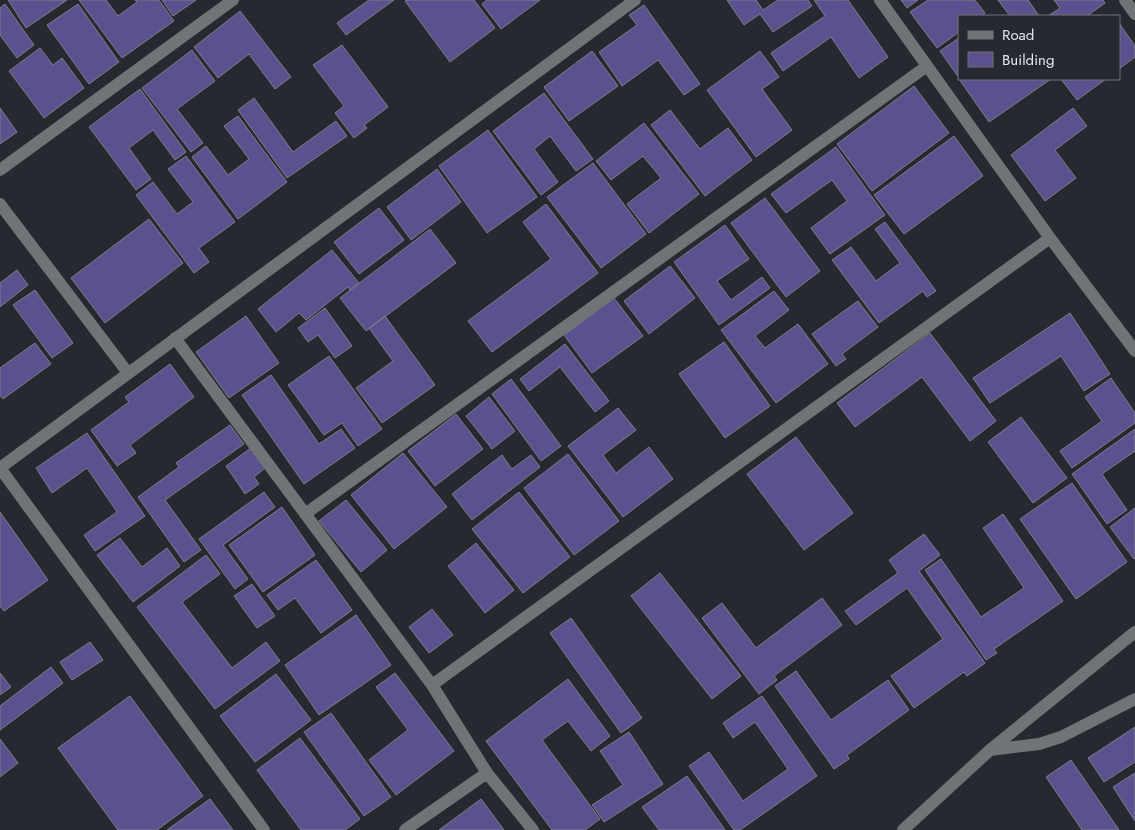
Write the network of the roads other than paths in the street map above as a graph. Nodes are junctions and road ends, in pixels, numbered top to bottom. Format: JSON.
{"nodes":[{"id":1,"x":233,"y":0,"type":"edge"},
{"id":2,"x":634,"y":0,"type":"edge"},
{"id":3,"x":880,"y":0,"type":"edge"},
{"id":4,"x":1125,"y":0,"type":"edge"},
{"id":5,"x":1135,"y":14,"type":"edge"},
{"id":6,"x":927,"y":66,"type":"junction"},
{"id":7,"x":0,"y":170,"type":"edge"},
{"id":8,"x":0,"y":204,"type":"edge"},
{"id":9,"x":1050,"y":238,"type":"junction"},
{"id":10,"x":175,"y":338,"type":"junction"},
{"id":11,"x":1135,"y":351,"type":"edge"},
{"id":12,"x":128,"y":373,"type":"junction"},
{"id":13,"x":0,"y":468,"type":"edge"},
{"id":14,"x":305,"y":514,"type":"junction"},
{"id":15,"x":1135,"y":632,"type":"edge"},
{"id":16,"x":432,"y":685,"type":"junction"},
{"id":17,"x":1135,"y":698,"type":"edge"},
{"id":18,"x":990,"y":750,"type":"junction"},
{"id":19,"x":487,"y":773,"type":"junction"},
{"id":20,"x":264,"y":830,"type":"edge"},
{"id":21,"x":405,"y":830,"type":"edge"},
{"id":22,"x":533,"y":830,"type":"edge"},
{"id":23,"x":903,"y":830,"type":"edge"}],
"edges":[{"from":1,"to":7,"type":"street"},
{"from":2,"to":10,"type":"street"},
{"from":3,"to":6,"type":"street"},
{"from":4,"to":5,"type":"street"},
{"from":6,"to":9,"type":"street"},
{"from":6,"to":14,"type":"street"},
{"from":8,"to":12,"type":"street"},
{"from":9,"to":11,"type":"street"},
{"from":9,"to":16,"type":"street"},
{"from":10,"to":12,"type":"street"},
{"from":10,"to":14,"type":"street"},
{"from":12,"to":13,"type":"street"},
{"from":13,"to":20,"type":"street"},
{"from":14,"to":16,"type":"street"},
{"from":15,"to":18,"type":"street"},
{"from":16,"to":19,"type":"street"},
{"from":17,"to":18,"type":"street"},
{"from":18,"to":23,"type":"street"},
{"from":19,"to":21,"type":"street"},
{"from":19,"to":22,"type":"street"}]}
